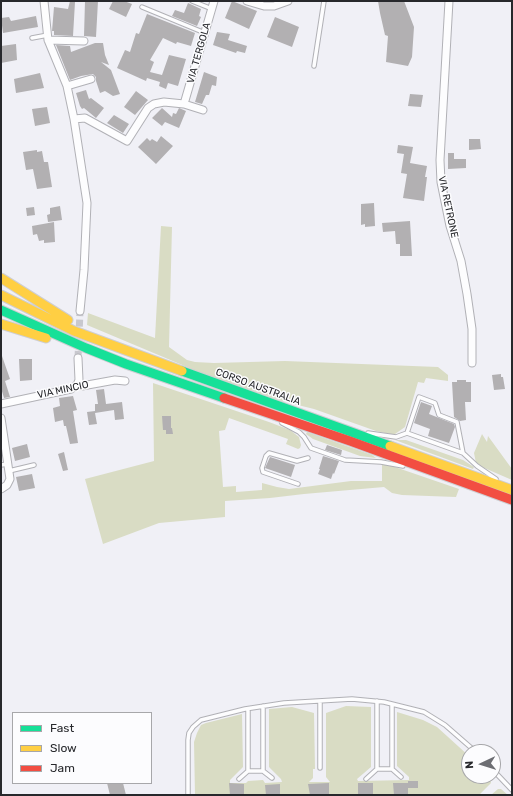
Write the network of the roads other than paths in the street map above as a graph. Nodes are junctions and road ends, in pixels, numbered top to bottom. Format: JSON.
{"nodes":[{"id":1,"x":44,"y":1,"type":"edge"},
{"id":2,"x":192,"y":1,"type":"edge"},
{"id":3,"x":214,"y":1,"type":"edge"},
{"id":4,"x":247,"y":1,"type":"edge"},
{"id":5,"x":288,"y":1,"type":"edge"},
{"id":6,"x":324,"y":1,"type":"edge"},
{"id":7,"x":449,"y":1,"type":"edge"},
{"id":8,"x":142,"y":7,"type":"dead end"},
{"id":9,"x":212,"y":9,"type":"junction"},
{"id":10,"x":205,"y":33,"type":"junction"},
{"id":11,"x":48,"y":37,"type":"junction"},
{"id":12,"x":32,"y":38,"type":"dead end"},
{"id":13,"x":84,"y":41,"type":"dead end"},
{"id":14,"x":314,"y":66,"type":"dead end"},
{"id":15,"x":92,"y":79,"type":"dead end"},
{"id":16,"x":67,"y":86,"type":"junction"},
{"id":17,"x":184,"y":104,"type":"junction"},
{"id":18,"x":203,"y":110,"type":"dead end"},
{"id":19,"x":74,"y":119,"type":"junction"},
{"id":20,"x":1,"y":278,"type":"edge"},
{"id":21,"x":1,"y":295,"type":"edge"},
{"id":22,"x":1,"y":310,"type":"edge"},
{"id":23,"x":80,"y":311,"type":"tunnel mouth"},
{"id":24,"x":1,"y":324,"type":"edge"},
{"id":25,"x":86,"y":348,"type":"junction"},
{"id":26,"x":133,"y":354,"type":"junction"},
{"id":27,"x":78,"y":358,"type":"tunnel mouth"},
{"id":28,"x":472,"y":363,"type":"dead end"},
{"id":29,"x":125,"y":381,"type":"dead end"},
{"id":30,"x":77,"y":385,"type":"junction"},
{"id":31,"x":1,"y":404,"type":"edge"},
{"id":32,"x":260,"y":410,"type":"junction"},
{"id":33,"x":1,"y":418,"type":"edge"},
{"id":34,"x":356,"y":433,"type":"junction"},
{"id":35,"x":407,"y":433,"type":"junction"},
{"id":36,"x":463,"y":453,"type":"junction"},
{"id":37,"x":308,"y":458,"type":"dead end"},
{"id":38,"x":34,"y":465,"type":"dead end"},
{"id":39,"x":6,"y":467,"type":"edge"},
{"id":40,"x":421,"y":467,"type":"junction"},
{"id":41,"x":298,"y":484,"type":"dead end"},
{"id":42,"x":1,"y":488,"type":"edge"},
{"id":43,"x":511,"y":489,"type":"edge"},
{"id":44,"x":512,"y":500,"type":"edge"},
{"id":45,"x":320,"y":701,"type":"junction"},
{"id":46,"x":377,"y":701,"type":"junction"},
{"id":47,"x":392,"y":704,"type":"junction"},
{"id":48,"x":263,"y":706,"type":"junction"},
{"id":49,"x":248,"y":708,"type":"junction"},
{"id":50,"x":466,"y":744,"type":"edge"},
{"id":51,"x":320,"y":768,"type":"dead end"},
{"id":52,"x":392,"y":769,"type":"junction"},
{"id":53,"x":377,"y":770,"type":"junction"},
{"id":54,"x":248,"y":771,"type":"junction"},
{"id":55,"x":263,"y":771,"type":"junction"},
{"id":56,"x":402,"y":777,"type":"dead end"},
{"id":57,"x":272,"y":778,"type":"dead end"},
{"id":58,"x":501,"y":778,"type":"edge"},
{"id":59,"x":239,"y":779,"type":"dead end"},
{"id":60,"x":366,"y":779,"type":"dead end"},
{"id":61,"x":512,"y":790,"type":"edge"},
{"id":62,"x":188,"y":795,"type":"edge"}],
"edges":[{"from":1,"to":11,"type":"street"},
{"from":2,"to":9,"type":"lane"},
{"from":3,"to":9,"type":"street","name":"VIA TERGOLA"},
{"from":4,"to":5,"type":"street"},
{"from":6,"to":14,"type":"lane"},
{"from":7,"to":28,"type":"street","name":"VIA RETRONE"},
{"from":8,"to":10,"type":"lane"},
{"from":9,"to":10,"type":"street","name":"VIA TERGOLA"},
{"from":10,"to":17,"type":"street","name":"VIA TERGOLA"},
{"from":11,"to":12,"type":"lane"},
{"from":11,"to":13,"type":"street"},
{"from":11,"to":16,"type":"street"},
{"from":15,"to":16,"type":"street"},
{"from":16,"to":19,"type":"street"},
{"from":17,"to":18,"type":"street"},
{"from":17,"to":19,"type":"street"},
{"from":19,"to":23,"type":"street"},
{"from":20,"to":26,"type":"highway"},
{"from":21,"to":26,"type":"highway","name":"CORSO AUSTRALIA"},
{"from":22,"to":25,"type":"highway","name":"CORSO AUSTRALIA"},
{"from":24,"to":25,"type":"highway"},
{"from":25,"to":32,"type":"highway","name":"CORSO AUSTRALIA"},
{"from":26,"to":34,"type":"highway","name":"CORSO AUSTRALIA"},
{"from":27,"to":30,"type":"street"},
{"from":29,"to":30,"type":"street","name":"VIA MINCIO"},
{"from":30,"to":31,"type":"street","name":"VIA MINCIO"},
{"from":32,"to":40,"type":"highway","name":"CORSO AUSTRALIA"},
{"from":32,"to":40,"type":"lane"},
{"from":33,"to":39,"type":"street"},
{"from":34,"to":35,"type":"lane"},
{"from":34,"to":43,"type":"highway","name":"CORSO AUSTRALIA"},
{"from":35,"to":36,"type":"lane"},
{"from":35,"to":36,"type":"lane"},
{"from":36,"to":43,"type":"lane"},
{"from":37,"to":41,"type":"lane"},
{"from":38,"to":39,"type":"lane"},
{"from":39,"to":42,"type":"street"},
{"from":40,"to":44,"type":"highway","name":"CORSO AUSTRALIA"},
{"from":45,"to":46,"type":"lane"},
{"from":45,"to":48,"type":"lane"},
{"from":45,"to":51,"type":"lane"},
{"from":46,"to":47,"type":"lane"},
{"from":46,"to":53,"type":"lane"},
{"from":47,"to":50,"type":"lane"},
{"from":47,"to":52,"type":"lane"},
{"from":48,"to":49,"type":"lane"},
{"from":48,"to":55,"type":"lane"},
{"from":49,"to":54,"type":"lane"},
{"from":49,"to":62,"type":"lane"},
{"from":52,"to":53,"type":"lane"},
{"from":52,"to":56,"type":"lane"},
{"from":53,"to":60,"type":"lane"},
{"from":54,"to":55,"type":"lane"},
{"from":54,"to":59,"type":"lane"},
{"from":55,"to":57,"type":"lane"},
{"from":58,"to":61,"type":"lane"}]}
